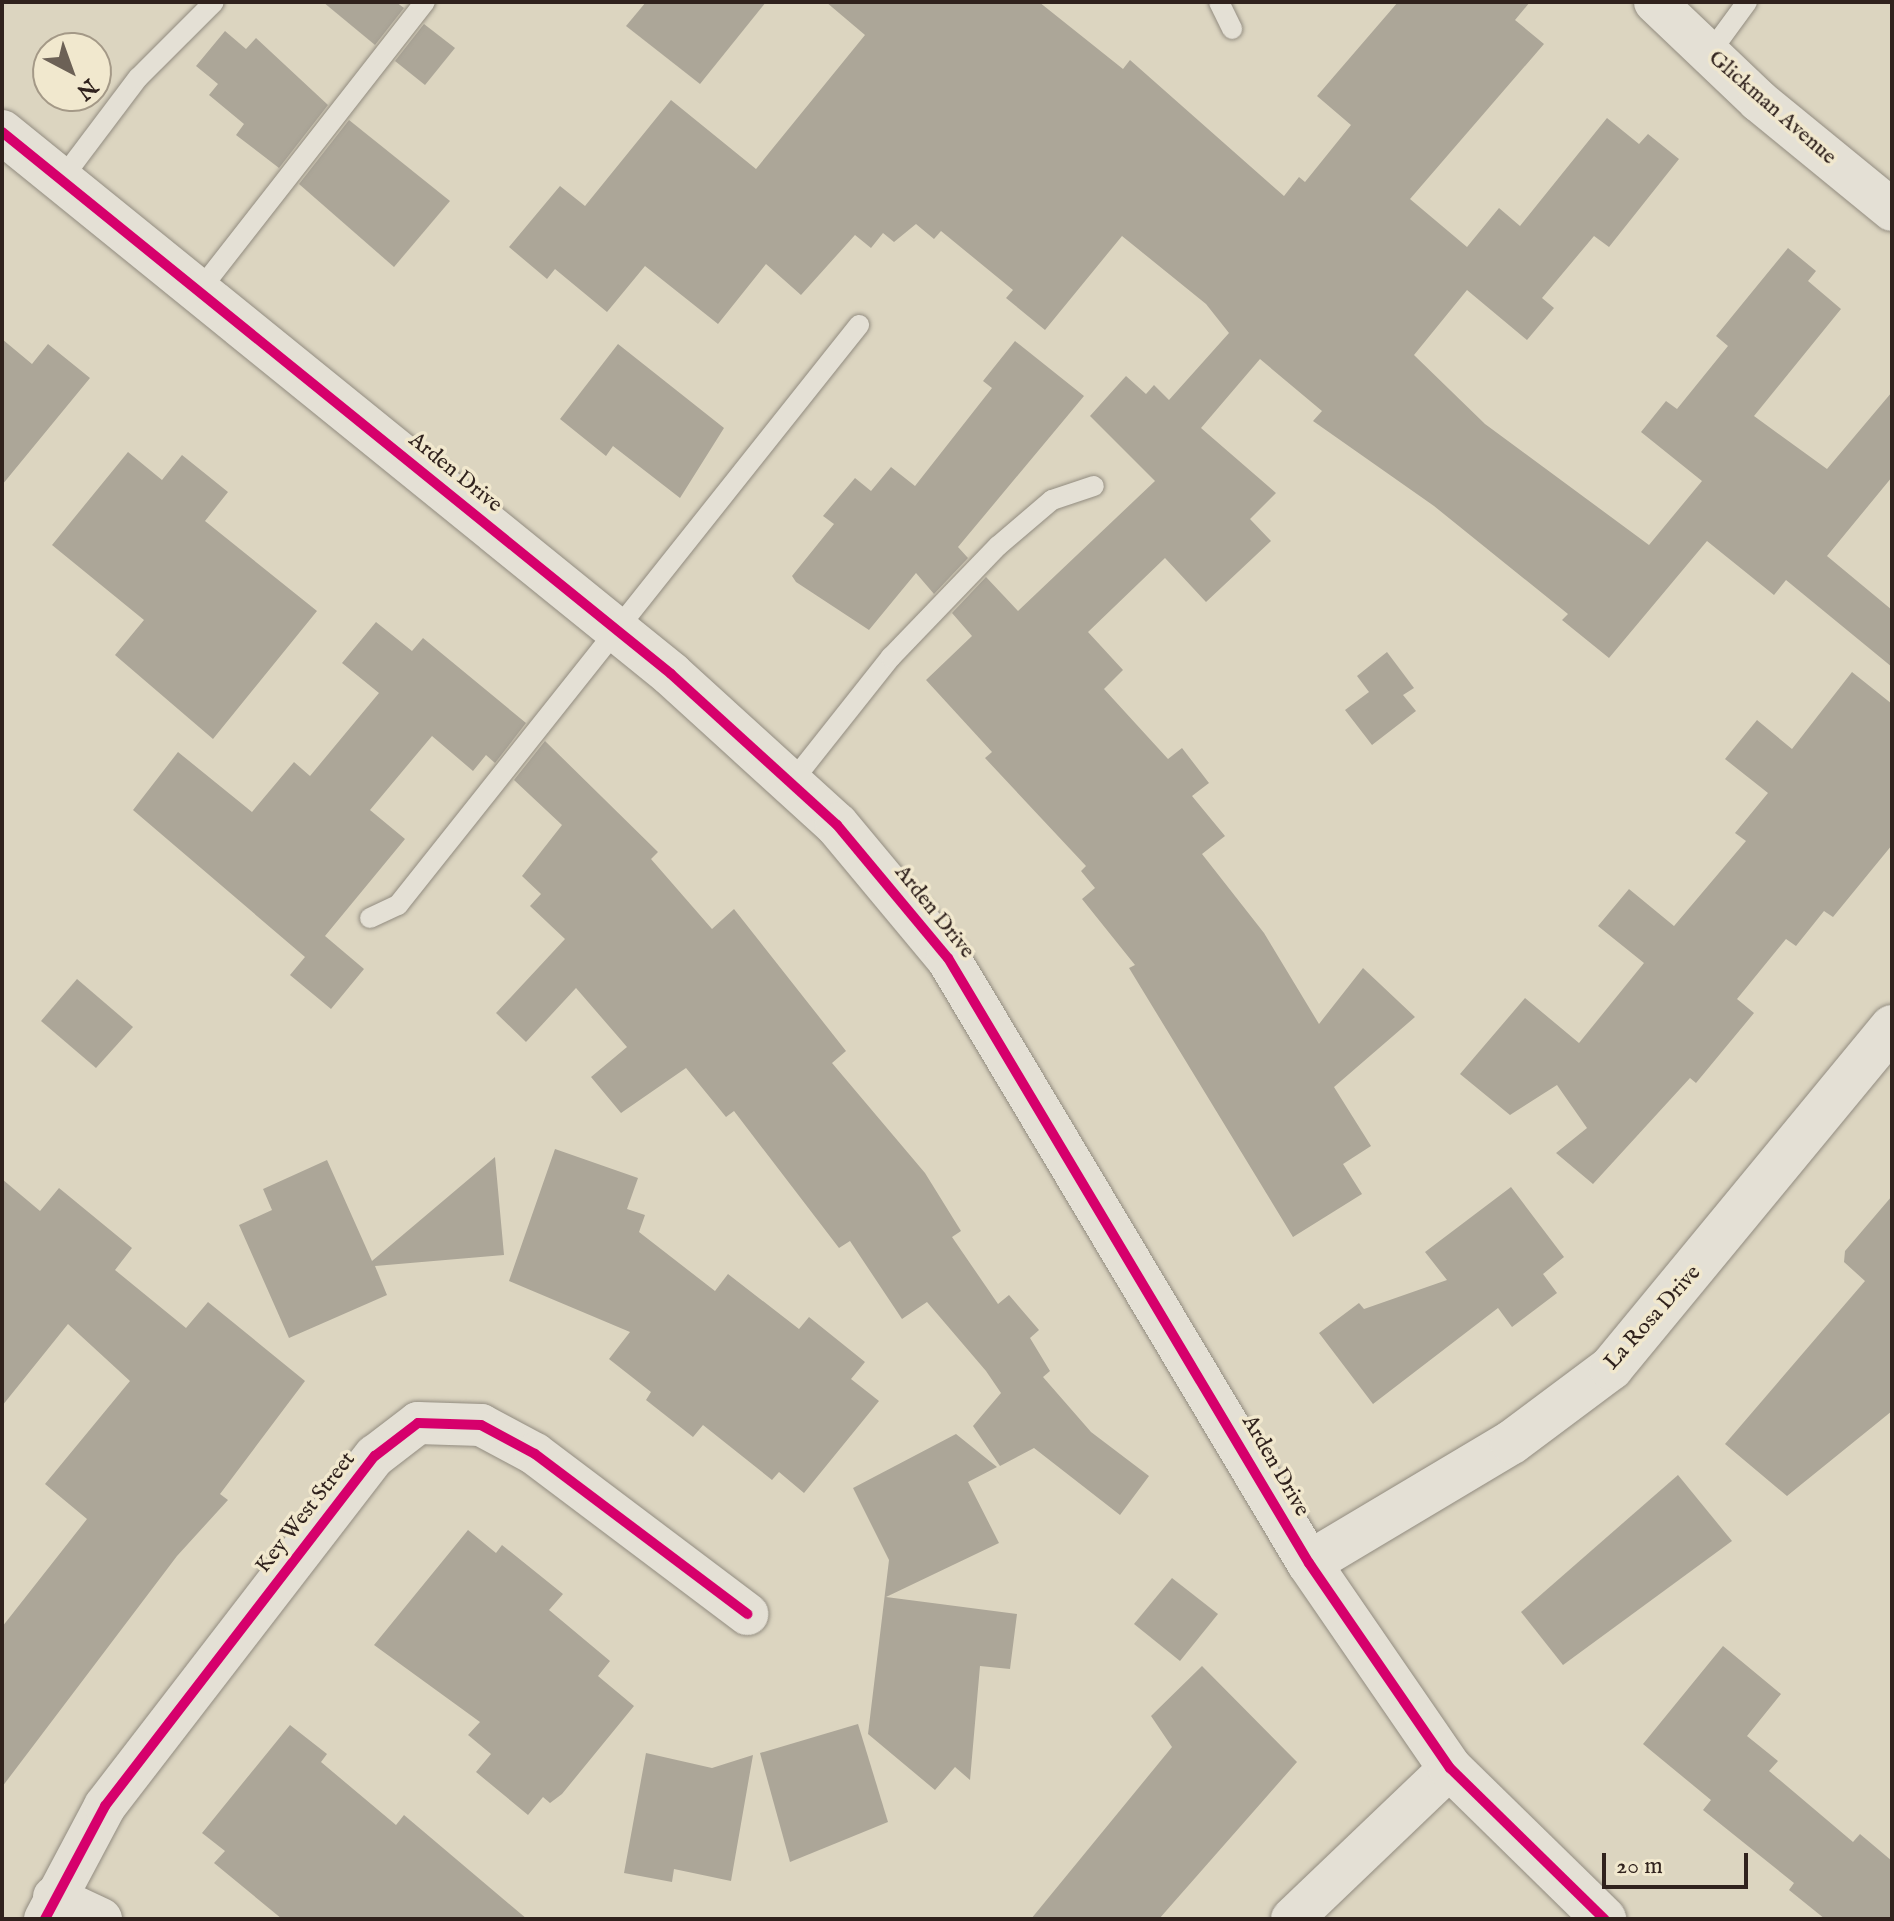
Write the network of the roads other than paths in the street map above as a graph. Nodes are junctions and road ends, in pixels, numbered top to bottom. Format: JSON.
{"nodes":[{"id":1,"x":214,"y":2,"type":"edge"},
{"id":2,"x":425,"y":2,"type":"edge"},
{"id":3,"x":1219,"y":2,"type":"edge"},
{"id":4,"x":1747,"y":2,"type":"edge"},
{"id":5,"x":1676,"y":9,"type":"edge"},
{"id":6,"x":1232,"y":29,"type":"dead end"},
{"id":7,"x":1709,"y":54,"type":"junction"},
{"id":8,"x":2,"y":132,"type":"edge"},
{"id":9,"x":61,"y":180,"type":"junction"},
{"id":10,"x":1892,"y":210,"type":"edge"},
{"id":11,"x":199,"y":291,"type":"junction"},
{"id":12,"x":859,"y":325,"type":"dead end"},
{"id":13,"x":1094,"y":486,"type":"dead end"},
{"id":14,"x":616,"y":629,"type":"junction"},
{"id":15,"x":791,"y":783,"type":"junction"},
{"id":16,"x":370,"y":918,"type":"dead end"},
{"id":17,"x":1892,"y":1027,"type":"edge"},
{"id":18,"x":1309,"y":1563,"type":"junction"},
{"id":19,"x":747,"y":1614,"type":"dead end"},
{"id":20,"x":1450,"y":1768,"type":"junction"},
{"id":21,"x":49,"y":1908,"type":"edge"},
{"id":22,"x":101,"y":1919,"type":"edge"},
{"id":23,"x":1292,"y":1919,"type":"edge"},
{"id":24,"x":1604,"y":1919,"type":"edge"}],
"edges":[{"from":1,"to":9,"type":"lane"},
{"from":2,"to":11,"type":"lane"},
{"from":3,"to":6,"type":"lane"},
{"from":4,"to":7,"type":"lane"},
{"from":5,"to":7,"type":"street","name":"Glickman Avenue"},
{"from":7,"to":10,"type":"street","name":"Glickman Avenue"},
{"from":8,"to":9,"type":"street","name":"Arden Drive"},
{"from":9,"to":11,"type":"street","name":"Arden Drive"},
{"from":11,"to":14,"type":"street","name":"Arden Drive"},
{"from":12,"to":14,"type":"lane"},
{"from":13,"to":15,"type":"lane"},
{"from":14,"to":15,"type":"street","name":"Arden Drive"},
{"from":14,"to":16,"type":"lane"},
{"from":15,"to":18,"type":"street","name":"Arden Drive"},
{"from":17,"to":18,"type":"street","name":"La Rosa Drive"},
{"from":18,"to":20,"type":"street","name":"Arden Drive"},
{"from":19,"to":21,"type":"street","name":"Key West Street"},
{"from":20,"to":23,"type":"street"},
{"from":20,"to":24,"type":"street","name":"Arden Drive"},
{"from":21,"to":22,"type":"street"}]}
